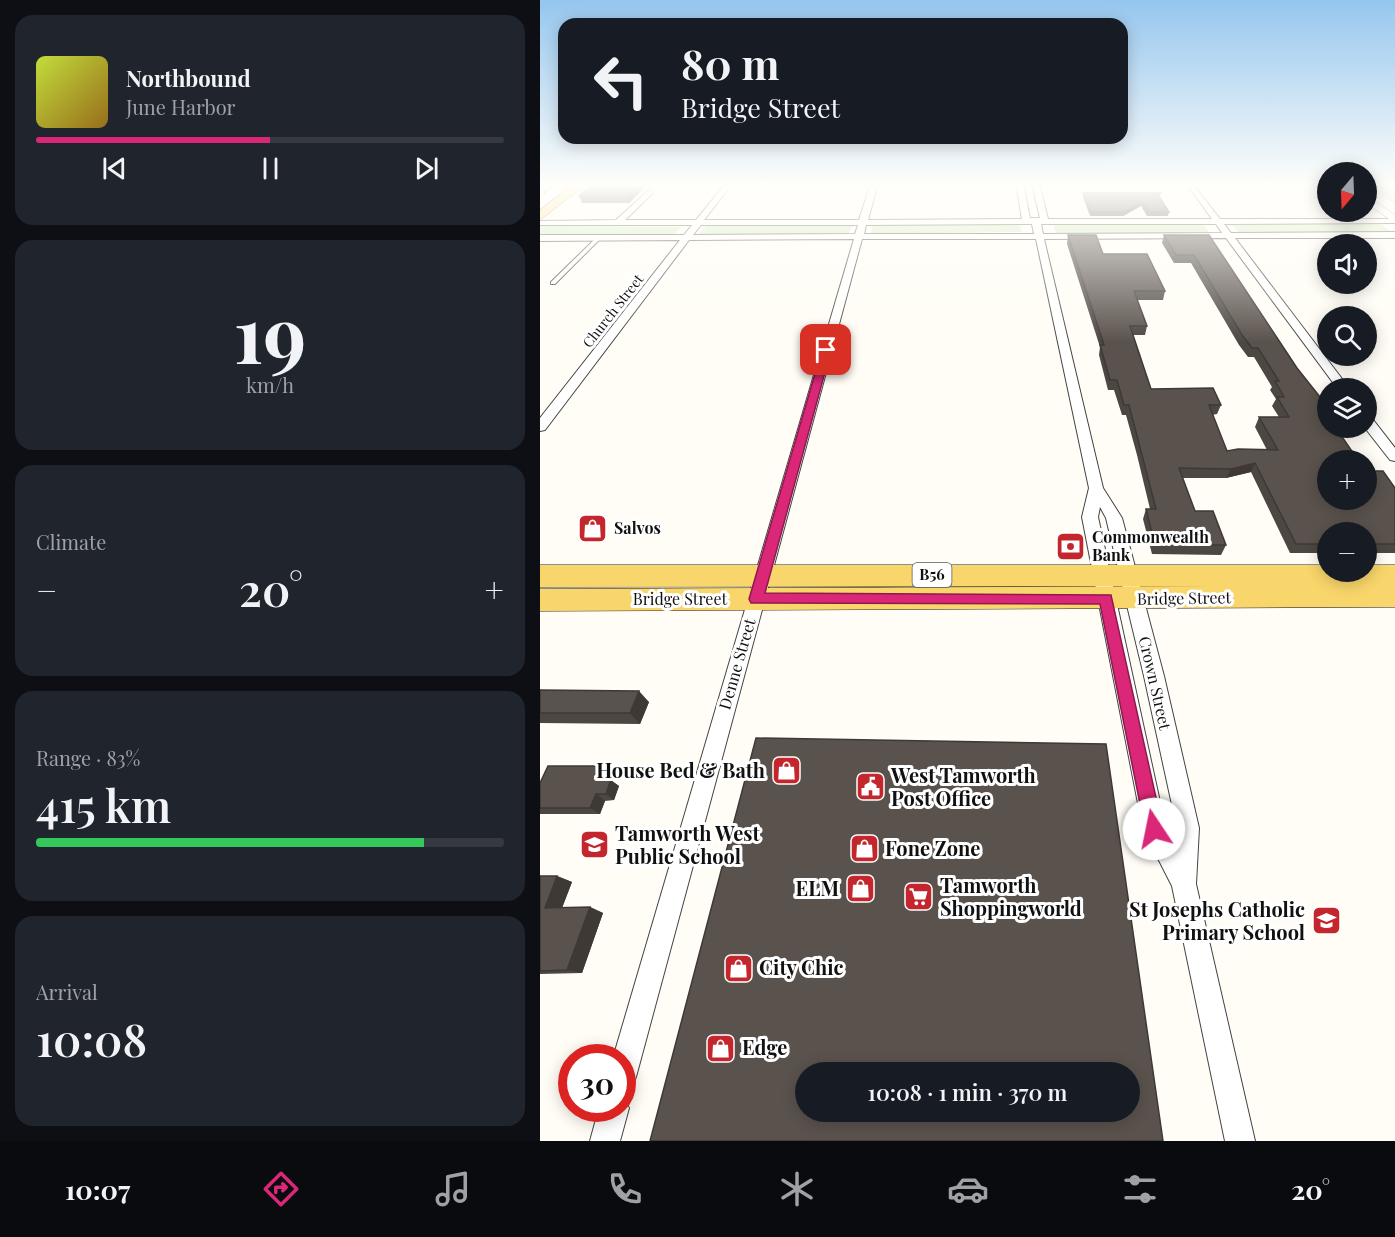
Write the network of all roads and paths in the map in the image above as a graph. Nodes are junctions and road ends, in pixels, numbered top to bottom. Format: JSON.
{"nodes":[{"id":1,"x":994,"y":236,"type":"edge"},
{"id":2,"x":1038,"y":236,"type":"edge"},
{"id":3,"x":1229,"y":236,"type":"edge"},
{"id":4,"x":858,"y":237,"type":"junction"},
{"id":5,"x":540,"y":238,"type":"edge"},
{"id":6,"x":599,"y":238,"type":"junction"},
{"id":7,"x":686,"y":238,"type":"junction"},
{"id":8,"x":553,"y":283,"type":"dead end"},
{"id":9,"x":1335,"y":378,"type":"edge"},
{"id":10,"x":540,"y":427,"type":"edge"},
{"id":11,"x":1377,"y":434,"type":"edge"},
{"id":12,"x":1395,"y":457,"type":"edge"},
{"id":13,"x":1096,"y":488,"type":"junction"},
{"id":14,"x":1395,"y":575,"type":"edge"},
{"id":15,"x":540,"y":576,"type":"edge"},
{"id":16,"x":760,"y":587,"type":"junction"},
{"id":17,"x":1118,"y":587,"type":"junction"},
{"id":18,"x":1395,"y":596,"type":"edge"},
{"id":19,"x":540,"y":600,"type":"edge"},
{"id":20,"x":1184,"y":884,"type":"junction"},
{"id":21,"x":631,"y":1044,"type":"edge"},
{"id":22,"x":610,"y":1122,"type":"edge"},
{"id":23,"x":605,"y":1141,"type":"edge"},
{"id":24,"x":1240,"y":1141,"type":"edge"}],
"edges":[{"from":1,"to":4,"type":"street"},
{"from":2,"to":13,"type":"street","name":"Crown Street"},
{"from":3,"to":9,"type":"street"},
{"from":4,"to":7,"type":"street"},
{"from":4,"to":16,"type":"street","name":"Denne Street"},
{"from":5,"to":6,"type":"street"},
{"from":6,"to":7,"type":"street"},
{"from":6,"to":8,"type":"lane"},
{"from":7,"to":10,"type":"street","name":"Church Street"},
{"from":11,"to":12,"type":"street"},
{"from":13,"to":17,"type":"street","name":"Crown Street"},
{"from":13,"to":17,"type":"street","name":"Crown Street"},
{"from":14,"to":17,"type":"main road","name":"Bridge Street","number":"B56"},
{"from":15,"to":16,"type":"main road","name":"Bridge Street","number":"B56"},
{"from":16,"to":17,"type":"main road","name":"Bridge Street","number":"B56"},
{"from":16,"to":19,"type":"main road","name":"Bridge Street","number":"B56"},
{"from":16,"to":21,"type":"street","name":"Denne Street"},
{"from":17,"to":18,"type":"main road","name":"Bridge Street","number":"B56"},
{"from":17,"to":20,"type":"street","name":"Crown Street"},
{"from":17,"to":20,"type":"street","name":"Crown Street"},
{"from":20,"to":24,"type":"street","name":"Crown Street"},
{"from":22,"to":23,"type":"street"}]}
